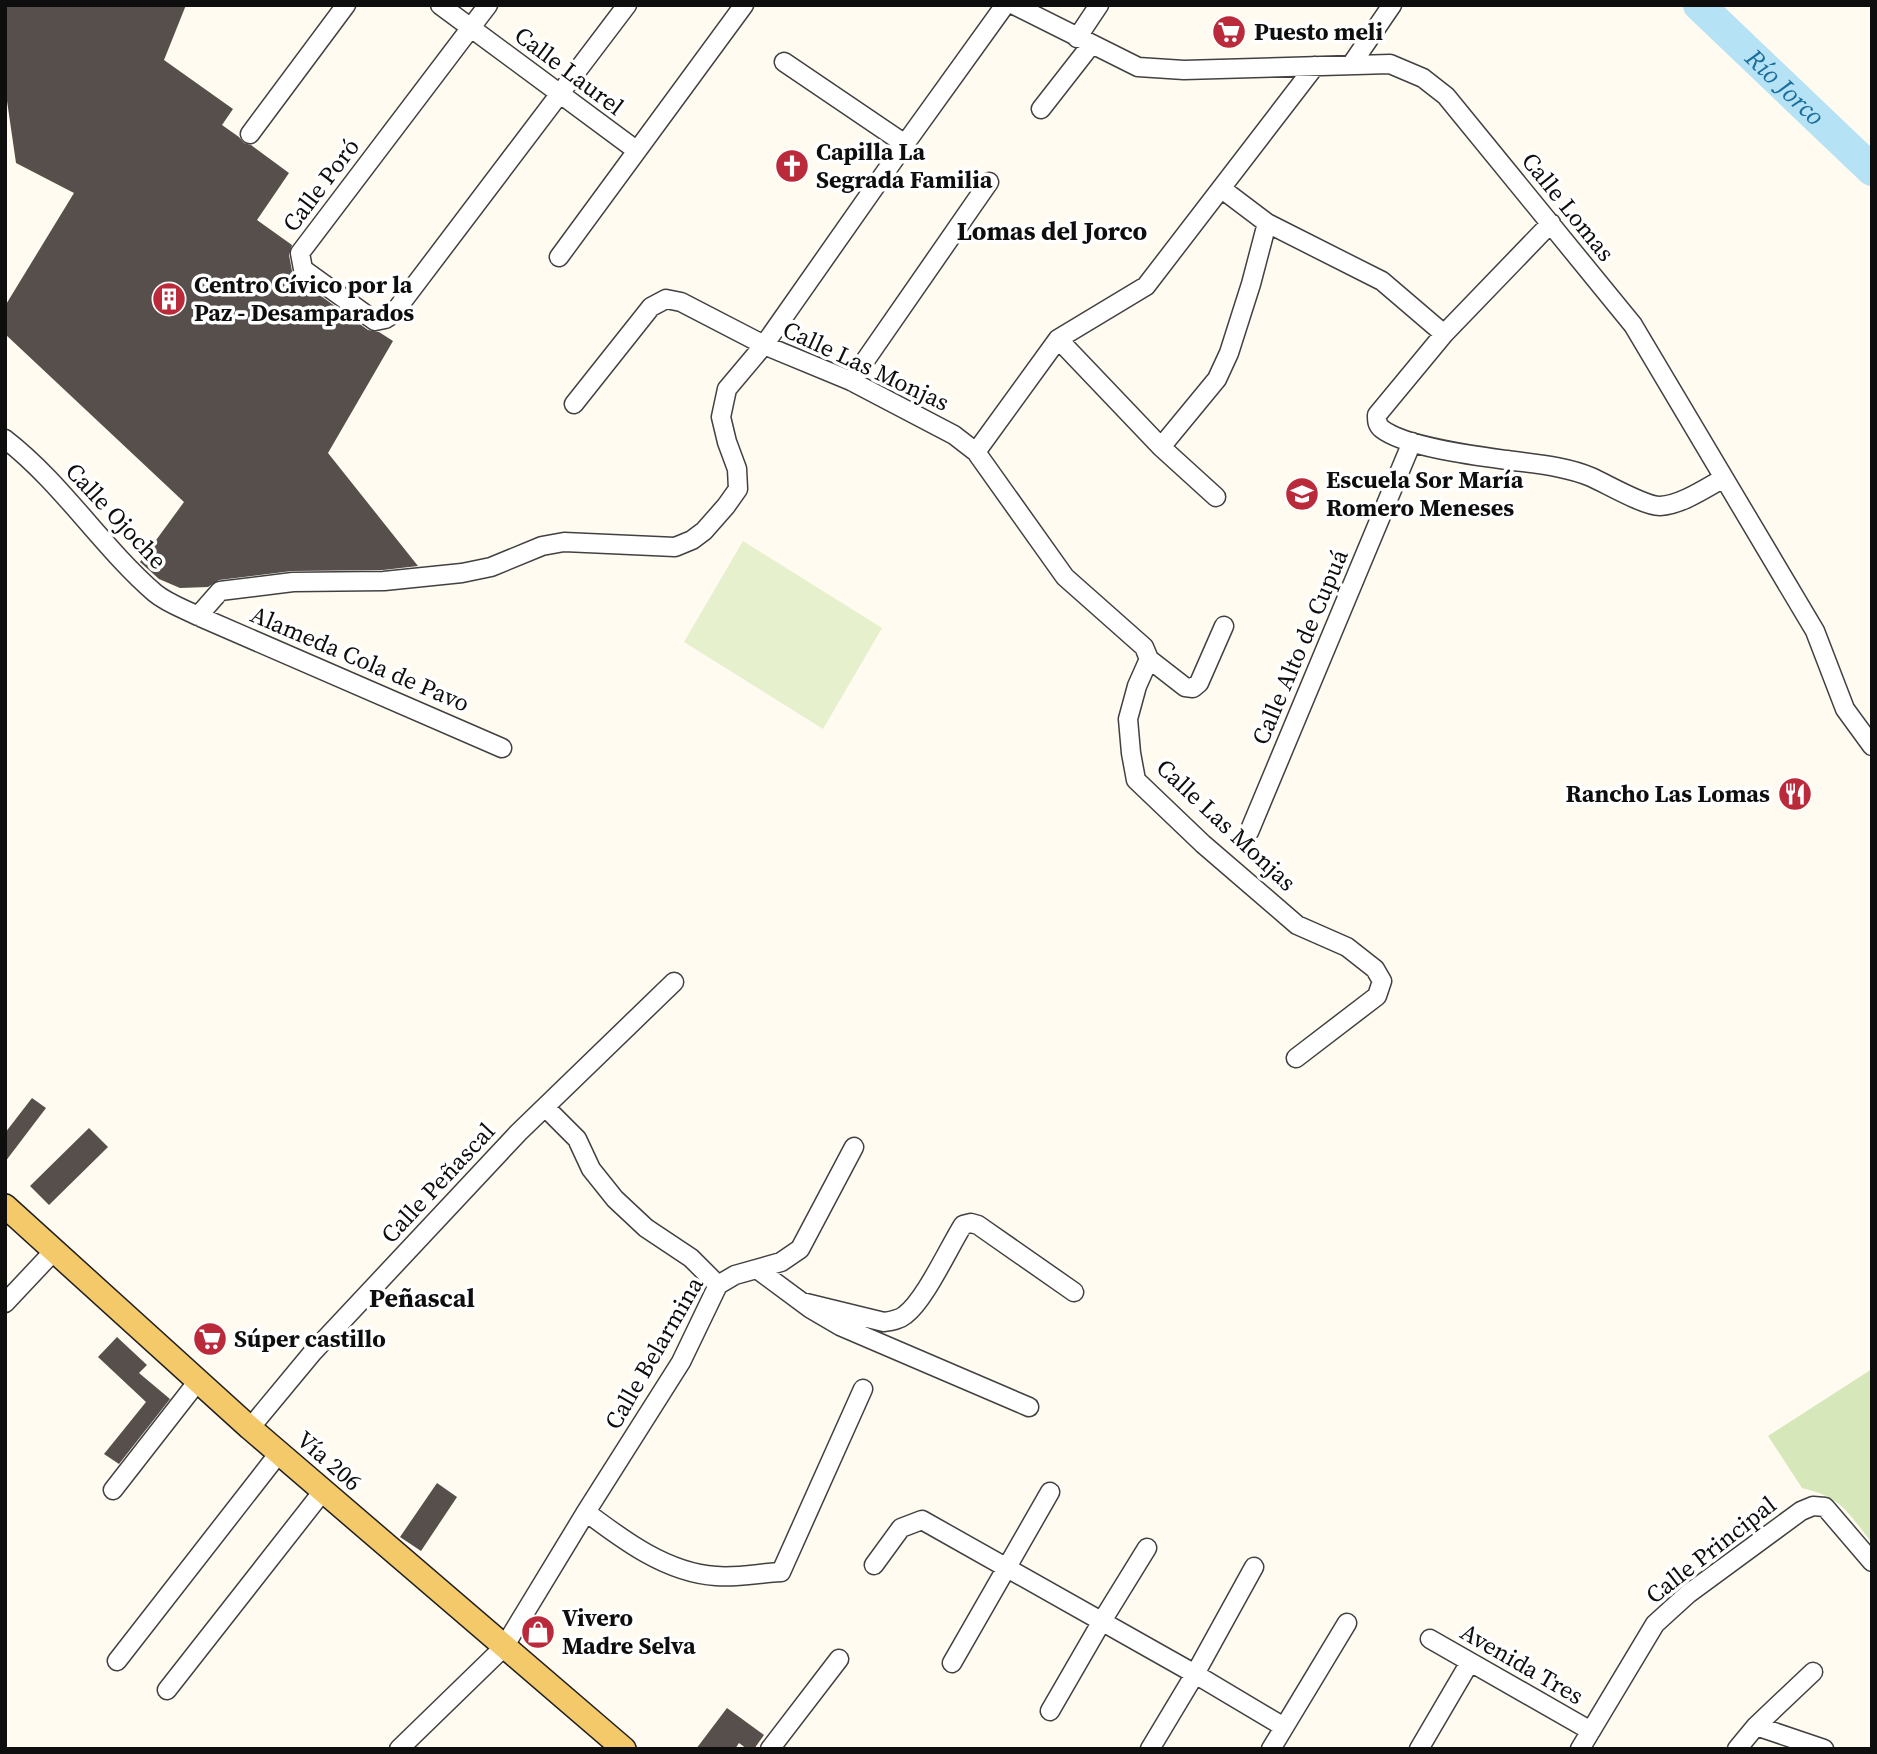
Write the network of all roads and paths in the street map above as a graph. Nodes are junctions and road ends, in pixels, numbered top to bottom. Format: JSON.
{"nodes":[{"id":1,"x":346,"y":5,"type":"edge"},
{"id":2,"x":440,"y":5,"type":"edge"},
{"id":3,"x":488,"y":5,"type":"edge"},
{"id":4,"x":627,"y":5,"type":"edge"},
{"id":5,"x":744,"y":5,"type":"edge"},
{"id":6,"x":1005,"y":5,"type":"edge"},
{"id":7,"x":1014,"y":5,"type":"edge"},
{"id":8,"x":1099,"y":5,"type":"edge"},
{"id":9,"x":1392,"y":5,"type":"edge"},
{"id":10,"x":471,"y":28,"type":"junction"},
{"id":11,"x":1084,"y":41,"type":"junction"},
{"id":12,"x":784,"y":62,"type":"dead end"},
{"id":13,"x":1351,"y":65,"type":"junction"},
{"id":14,"x":1315,"y":66,"type":"junction"},
{"id":15,"x":560,"y":94,"type":"junction"},
{"id":16,"x":1041,"y":109,"type":"dead end"},
{"id":17,"x":250,"y":134,"type":"dead end"},
{"id":18,"x":905,"y":144,"type":"junction"},
{"id":19,"x":636,"y":150,"type":"junction"},
{"id":20,"x":989,"y":182,"type":"dead end"},
{"id":21,"x":1222,"y":189,"type":"junction"},
{"id":22,"x":1267,"y":223,"type":"junction"},
{"id":23,"x":1551,"y":223,"type":"junction"},
{"id":24,"x":559,"y":257,"type":"dead end"},
{"id":25,"x":1444,"y":334,"type":"junction"},
{"id":26,"x":1058,"y":339,"type":"junction"},
{"id":27,"x":764,"y":345,"type":"junction"},
{"id":28,"x":851,"y":381,"type":"junction"},
{"id":29,"x":574,"y":404,"type":"dead end"},
{"id":30,"x":5,"y":439,"type":"edge"},
{"id":31,"x":1412,"y":442,"type":"junction"},
{"id":32,"x":1161,"y":447,"type":"junction"},
{"id":33,"x":976,"y":452,"type":"junction"},
{"id":34,"x":1724,"y":478,"type":"junction"},
{"id":35,"x":1216,"y":497,"type":"dead end"},
{"id":36,"x":198,"y":616,"type":"junction"},
{"id":37,"x":1224,"y":626,"type":"dead end"},
{"id":38,"x":1149,"y":659,"type":"junction"},
{"id":39,"x":1872,"y":746,"type":"edge"},
{"id":40,"x":502,"y":748,"type":"dead end"},
{"id":41,"x":1249,"y":832,"type":"dead end"},
{"id":42,"x":674,"y":982,"type":"dead end"},
{"id":43,"x":1296,"y":1058,"type":"dead end"},
{"id":44,"x":545,"y":1107,"type":"junction"},
{"id":45,"x":854,"y":1147,"type":"dead end"},
{"id":46,"x":5,"y":1206,"type":"edge"},
{"id":47,"x":54,"y":1251,"type":"junction"},
{"id":48,"x":757,"y":1269,"type":"junction"},
{"id":49,"x":718,"y":1285,"type":"junction"},
{"id":50,"x":1074,"y":1292,"type":"dead end"},
{"id":51,"x":802,"y":1302,"type":"junction"},
{"id":52,"x":5,"y":1303,"type":"edge"},
{"id":53,"x":198,"y":1381,"type":"junction"},
{"id":54,"x":863,"y":1390,"type":"dead end"},
{"id":55,"x":1029,"y":1407,"type":"dead end"},
{"id":56,"x":250,"y":1428,"type":"junction"},
{"id":57,"x":279,"y":1453,"type":"junction"},
{"id":58,"x":113,"y":1490,"type":"dead end"},
{"id":59,"x":323,"y":1491,"type":"junction"},
{"id":60,"x":1050,"y":1492,"type":"dead end"},
{"id":61,"x":586,"y":1511,"type":"junction"},
{"id":62,"x":1147,"y":1548,"type":"dead end"},
{"id":63,"x":1872,"y":1562,"type":"edge"},
{"id":64,"x":874,"y":1565,"type":"dead end"},
{"id":65,"x":1006,"y":1567,"type":"junction"},
{"id":66,"x":1254,"y":1567,"type":"dead end"},
{"id":67,"x":1102,"y":1621,"type":"junction"},
{"id":68,"x":1348,"y":1623,"type":"dead end"},
{"id":69,"x":1430,"y":1639,"type":"dead end"},
{"id":70,"x":504,"y":1647,"type":"junction"},
{"id":71,"x":839,"y":1659,"type":"dead end"},
{"id":72,"x":117,"y":1661,"type":"dead end"},
{"id":73,"x":1470,"y":1662,"type":"junction"},
{"id":74,"x":951,"y":1664,"type":"dead end"},
{"id":75,"x":1813,"y":1672,"type":"dead end"},
{"id":76,"x":1195,"y":1674,"type":"junction"},
{"id":77,"x":167,"y":1690,"type":"dead end"},
{"id":78,"x":1051,"y":1711,"type":"dead end"},
{"id":79,"x":1755,"y":1726,"type":"junction"},
{"id":80,"x":1284,"y":1727,"type":"junction"},
{"id":81,"x":1591,"y":1731,"type":"junction"},
{"id":82,"x":399,"y":1749,"type":"edge"},
{"id":83,"x":624,"y":1749,"type":"edge"},
{"id":84,"x":770,"y":1749,"type":"edge"},
{"id":85,"x":1150,"y":1749,"type":"edge"},
{"id":86,"x":1271,"y":1749,"type":"edge"},
{"id":87,"x":1419,"y":1749,"type":"edge"},
{"id":88,"x":1580,"y":1749,"type":"edge"},
{"id":89,"x":1737,"y":1749,"type":"edge"},
{"id":90,"x":1824,"y":1749,"type":"edge"}],
"edges":[{"from":1,"to":17,"type":"street"},
{"from":2,"to":10,"type":"street","name":"Calle Laurel"},
{"from":3,"to":10,"type":"street"},
{"from":4,"to":15,"type":"street"},
{"from":5,"to":19,"type":"street","name":"Calle Laurel"},
{"from":6,"to":18,"type":"street"},
{"from":7,"to":11,"type":"street","name":"Calle Lomas"},
{"from":8,"to":11,"type":"street"},
{"from":9,"to":13,"type":"street"},
{"from":10,"to":15,"type":"street","name":"Calle Laurel"},
{"from":10,"to":15,"type":"street","name":"Calle Poró"},
{"from":11,"to":14,"type":"street","name":"Calle Lomas"},
{"from":11,"to":16,"type":"street"},
{"from":12,"to":18,"type":"street"},
{"from":13,"to":14,"type":"street","name":"Calle Lomas"},
{"from":13,"to":23,"type":"street","name":"Calle Lomas"},
{"from":14,"to":21,"type":"street"},
{"from":15,"to":19,"type":"street","name":"Calle Laurel"},
{"from":18,"to":27,"type":"street"},
{"from":19,"to":24,"type":"street","name":"Calle Laurel"},
{"from":20,"to":28,"type":"street"},
{"from":21,"to":22,"type":"street"},
{"from":21,"to":26,"type":"street"},
{"from":22,"to":25,"type":"street"},
{"from":22,"to":32,"type":"street"},
{"from":23,"to":25,"type":"street"},
{"from":23,"to":34,"type":"street","name":"Calle Lomas"},
{"from":25,"to":31,"type":"street"},
{"from":26,"to":32,"type":"street"},
{"from":26,"to":33,"type":"street"},
{"from":27,"to":28,"type":"street","name":"Calle Las Monjas"},
{"from":27,"to":29,"type":"street","name":"Calle Las Monjas"},
{"from":27,"to":36,"type":"street"},
{"from":28,"to":33,"type":"street","name":"Calle Las Monjas"},
{"from":30,"to":36,"type":"street","name":"Calle Ojoche"},
{"from":31,"to":34,"type":"street"},
{"from":31,"to":41,"type":"street","name":"Calle Alto de Cupuá"},
{"from":32,"to":35,"type":"street"},
{"from":33,"to":38,"type":"street","name":"Calle Las Monjas"},
{"from":34,"to":39,"type":"street","name":"Calle Lomas"},
{"from":36,"to":40,"type":"street","name":"Alameda Cola de Pavo"},
{"from":37,"to":38,"type":"street"},
{"from":38,"to":43,"type":"street","name":"Calle Las Monjas"},
{"from":42,"to":44,"type":"street","name":"Calle Peñascal"},
{"from":44,"to":49,"type":"street"},
{"from":44,"to":56,"type":"street","name":"Calle Peñascal"},
{"from":45,"to":48,"type":"street","name":"Calle Belarmina"},
{"from":46,"to":47,"type":"main road","name":"Vía 206"},
{"from":47,"to":52,"type":"street"},
{"from":47,"to":53,"type":"main road","name":"Vía 206"},
{"from":48,"to":49,"type":"street","name":"Calle Belarmina"},
{"from":48,"to":51,"type":"street"},
{"from":49,"to":61,"type":"street","name":"Calle Belarmina"},
{"from":50,"to":51,"type":"street"},
{"from":51,"to":55,"type":"street"},
{"from":53,"to":56,"type":"main road","name":"Vía 206"},
{"from":53,"to":58,"type":"street"},
{"from":54,"to":61,"type":"street"},
{"from":56,"to":57,"type":"main road","name":"Vía 206"},
{"from":57,"to":59,"type":"main road","name":"Vía 206"},
{"from":57,"to":72,"type":"street"},
{"from":59,"to":70,"type":"main road","name":"Vía 206"},
{"from":59,"to":77,"type":"street"},
{"from":60,"to":65,"type":"street"},
{"from":61,"to":70,"type":"street","name":"Calle Belarmina"},
{"from":62,"to":67,"type":"street"},
{"from":63,"to":81,"type":"street","name":"Calle Principal"},
{"from":64,"to":65,"type":"street"},
{"from":65,"to":67,"type":"street"},
{"from":65,"to":74,"type":"street"},
{"from":66,"to":76,"type":"street"},
{"from":67,"to":76,"type":"street"},
{"from":67,"to":78,"type":"street"},
{"from":68,"to":80,"type":"street"},
{"from":69,"to":73,"type":"street","name":"Avenida Tres"},
{"from":70,"to":82,"type":"street","name":"Calle Belarmina"},
{"from":70,"to":83,"type":"main road","name":"Vía 206"},
{"from":71,"to":84,"type":"street"},
{"from":73,"to":81,"type":"street","name":"Avenida Tres"},
{"from":73,"to":87,"type":"street"},
{"from":75,"to":79,"type":"street"},
{"from":76,"to":80,"type":"street"},
{"from":76,"to":85,"type":"street"},
{"from":79,"to":89,"type":"street"},
{"from":79,"to":90,"type":"street"},
{"from":80,"to":86,"type":"street"},
{"from":81,"to":88,"type":"street","name":"Calle Principal"}]}
